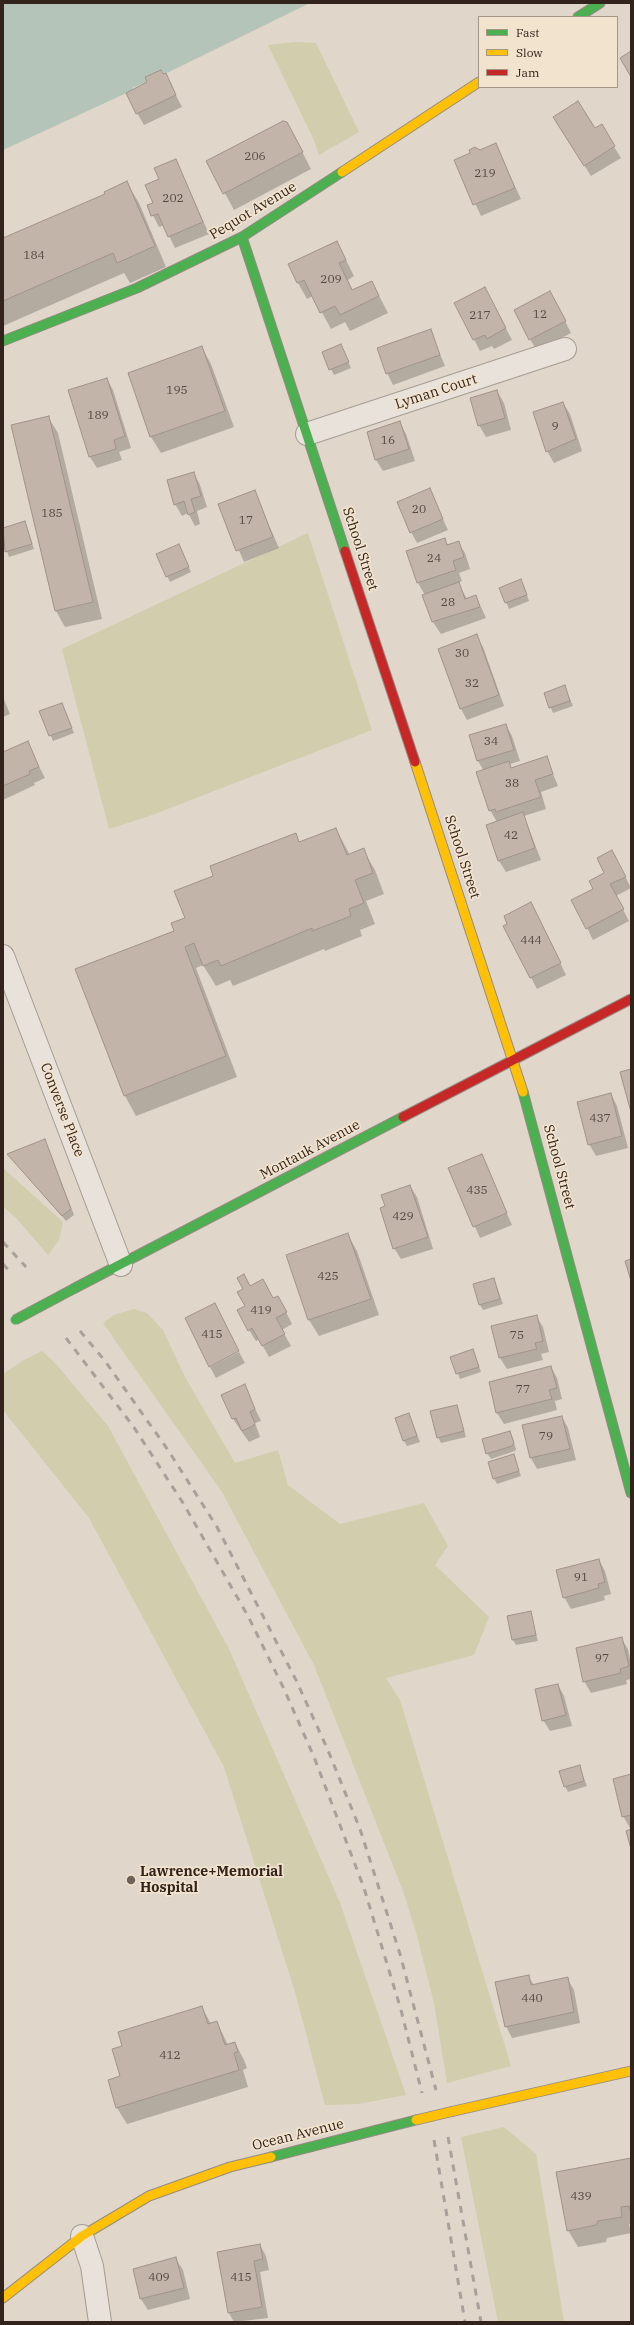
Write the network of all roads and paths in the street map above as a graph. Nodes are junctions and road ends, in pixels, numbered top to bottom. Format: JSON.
{"nodes":[{"id":1,"x":600,"y":3,"type":"edge"},
{"id":2,"x":580,"y":16,"type":"edge"},
{"id":3,"x":478,"y":83,"type":"edge"},
{"id":4,"x":242,"y":237,"type":"junction"},
{"id":5,"x":3,"y":341,"type":"edge"},
{"id":6,"x":565,"y":349,"type":"dead end"},
{"id":7,"x":308,"y":434,"type":"junction"},
{"id":8,"x":3,"y":956,"type":"edge"},
{"id":9,"x":631,"y":999,"type":"edge"},
{"id":10,"x":513,"y":1060,"type":"junction"},
{"id":11,"x":121,"y":1265,"type":"junction"},
{"id":12,"x":12,"y":1321,"type":"dead end"},
{"id":13,"x":631,"y":1493,"type":"edge"},
{"id":14,"x":631,"y":2071,"type":"edge"},
{"id":15,"x":82,"y":2236,"type":"junction"},
{"id":16,"x":3,"y":2298,"type":"edge"},
{"id":17,"x":100,"y":2322,"type":"edge"}],
"edges":[{"from":1,"to":2,"type":"street"},
{"from":3,"to":4,"type":"street","name":"Pequot Avenue"},
{"from":4,"to":5,"type":"street","name":"Pequot Avenue"},
{"from":4,"to":7,"type":"street","name":"School Street"},
{"from":6,"to":7,"type":"street","name":"Lyman Court"},
{"from":7,"to":10,"type":"street","name":"School Street"},
{"from":8,"to":11,"type":"street","name":"Converse Place"},
{"from":9,"to":10,"type":"street","name":"Montauk Avenue"},
{"from":10,"to":11,"type":"street","name":"Montauk Avenue"},
{"from":10,"to":13,"type":"street","name":"School Street"},
{"from":11,"to":12,"type":"street","name":"Montauk Avenue","bridge":true},
{"from":14,"to":15,"type":"street","name":"Ocean Avenue","bridge":true},
{"from":15,"to":16,"type":"street","name":"Ocean Avenue"},
{"from":15,"to":17,"type":"street"}]}
